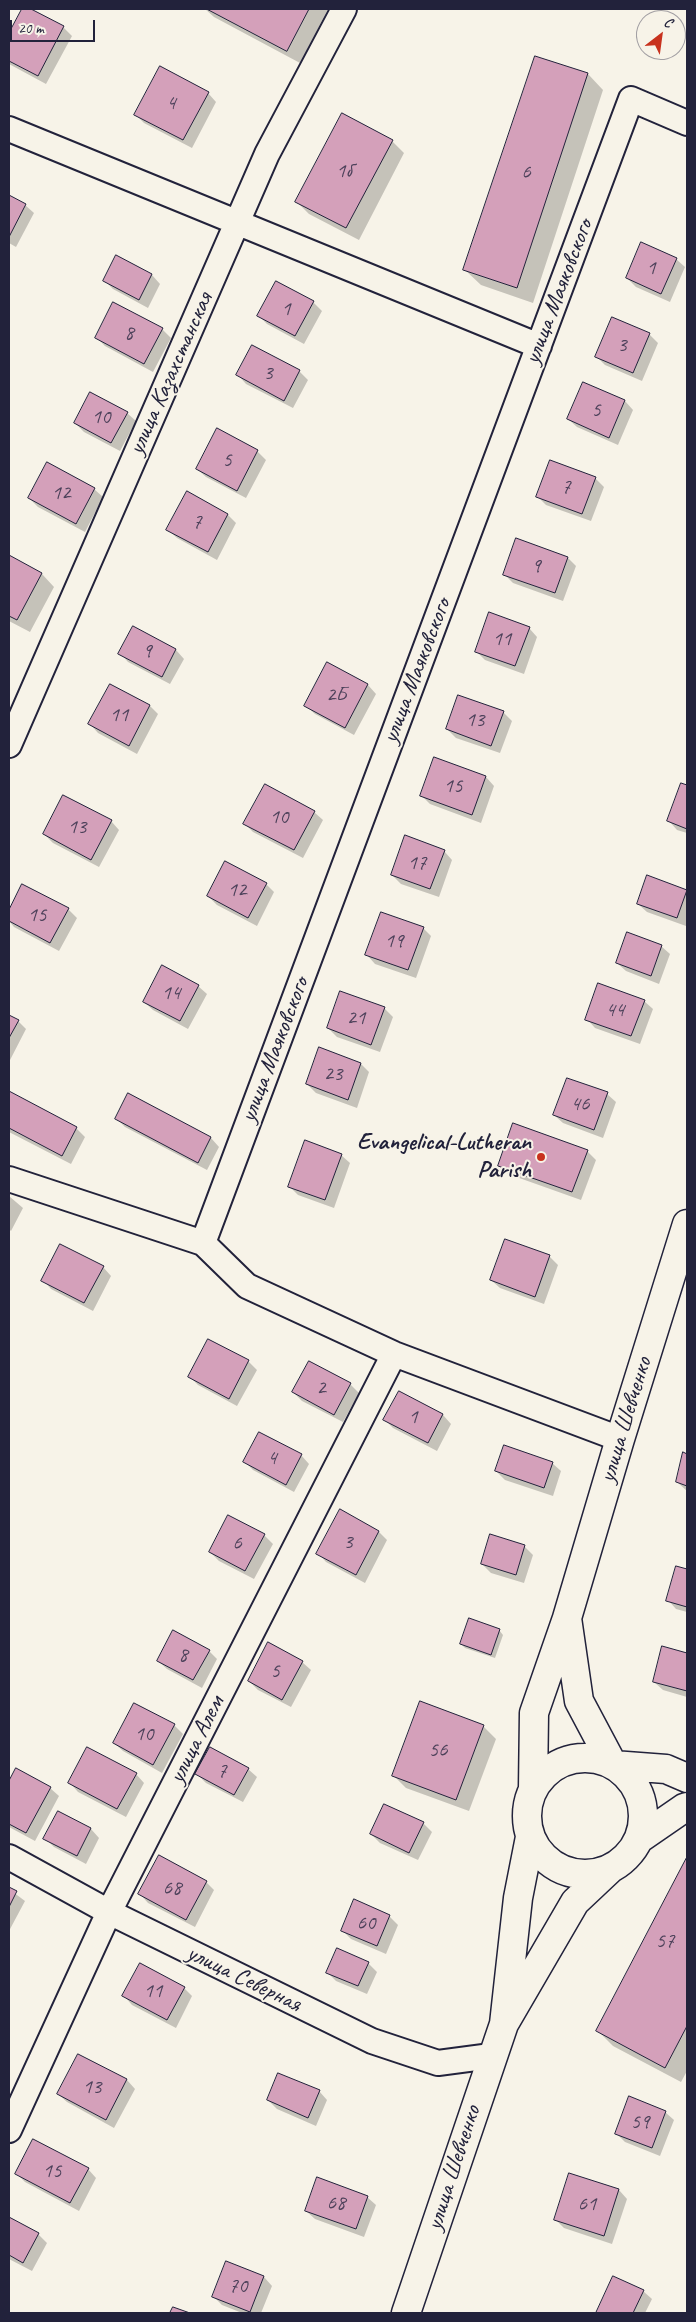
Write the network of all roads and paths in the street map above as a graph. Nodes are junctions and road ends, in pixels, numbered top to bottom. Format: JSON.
{"nodes":[{"id":1,"x":344,"y":9,"type":"edge"},
{"id":2,"x":687,"y":123,"type":"edge"},
{"id":3,"x":9,"y":129,"type":"edge"},
{"id":4,"x":237,"y":222,"type":"junction"},
{"id":5,"x":539,"y":346,"type":"junction"},
{"id":6,"x":9,"y":745,"type":"edge"},
{"id":7,"x":9,"y":1179,"type":"edge"},
{"id":8,"x":687,"y":1224,"type":"edge"},
{"id":9,"x":203,"y":1243,"type":"junction"},
{"id":10,"x":394,"y":1354,"type":"junction"},
{"id":11,"x":620,"y":1439,"type":"junction"},
{"id":12,"x":567,"y":1618,"type":"junction"},
{"id":13,"x":614,"y":1765,"type":"junction"},
{"id":14,"x":687,"y":1778,"type":"edge"},
{"id":15,"x":533,"y":1789,"type":"junction"},
{"id":16,"x":687,"y":1807,"type":"edge"},
{"id":17,"x":530,"y":1837,"type":"junction"},
{"id":18,"x":639,"y":1839,"type":"junction"},
{"id":19,"x":9,"y":1857,"type":"edge"},
{"id":20,"x":609,"y":1870,"type":"junction"},
{"id":21,"x":109,"y":1912,"type":"junction"},
{"id":22,"x":504,"y":2024,"type":"junction"},
{"id":23,"x":491,"y":2056,"type":"junction"},
{"id":24,"x":9,"y":2130,"type":"edge"},
{"id":25,"x":406,"y":2313,"type":"edge"}],
"edges":[{"from":1,"to":4,"type":"street","name":"улица Казахстанская"},
{"from":2,"to":5,"type":"street","name":"улица Маяковского"},
{"from":3,"to":4,"type":"street"},
{"from":4,"to":5,"type":"street"},
{"from":4,"to":6,"type":"street","name":"улица Казахстанская"},
{"from":5,"to":9,"type":"street","name":"улица Маяковского"},
{"from":7,"to":9,"type":"street"},
{"from":8,"to":11,"type":"street","name":"улица Шевченко"},
{"from":9,"to":10,"type":"street"},
{"from":10,"to":11,"type":"street"},
{"from":10,"to":21,"type":"street","name":"улица Алем"},
{"from":11,"to":12,"type":"street","name":"улица Шевченко"},
{"from":12,"to":13,"type":"street"},
{"from":12,"to":15,"type":"street","name":"улица Шевченко"},
{"from":13,"to":14,"type":"street"},
{"from":13,"to":15,"type":"street"},
{"from":13,"to":18,"type":"street"},
{"from":15,"to":17,"type":"street"},
{"from":16,"to":18,"type":"street"},
{"from":17,"to":20,"type":"street"},
{"from":17,"to":22,"type":"street"},
{"from":18,"to":20,"type":"street"},
{"from":19,"to":21,"type":"street","name":"улица Северная"},
{"from":20,"to":22,"type":"street"},
{"from":21,"to":23,"type":"street","name":"улица Северная"},
{"from":21,"to":24,"type":"street","name":"улица Алем"},
{"from":22,"to":23,"type":"street","name":"улица Шевченко"},
{"from":23,"to":25,"type":"street","name":"улица Шевченко"}]}
